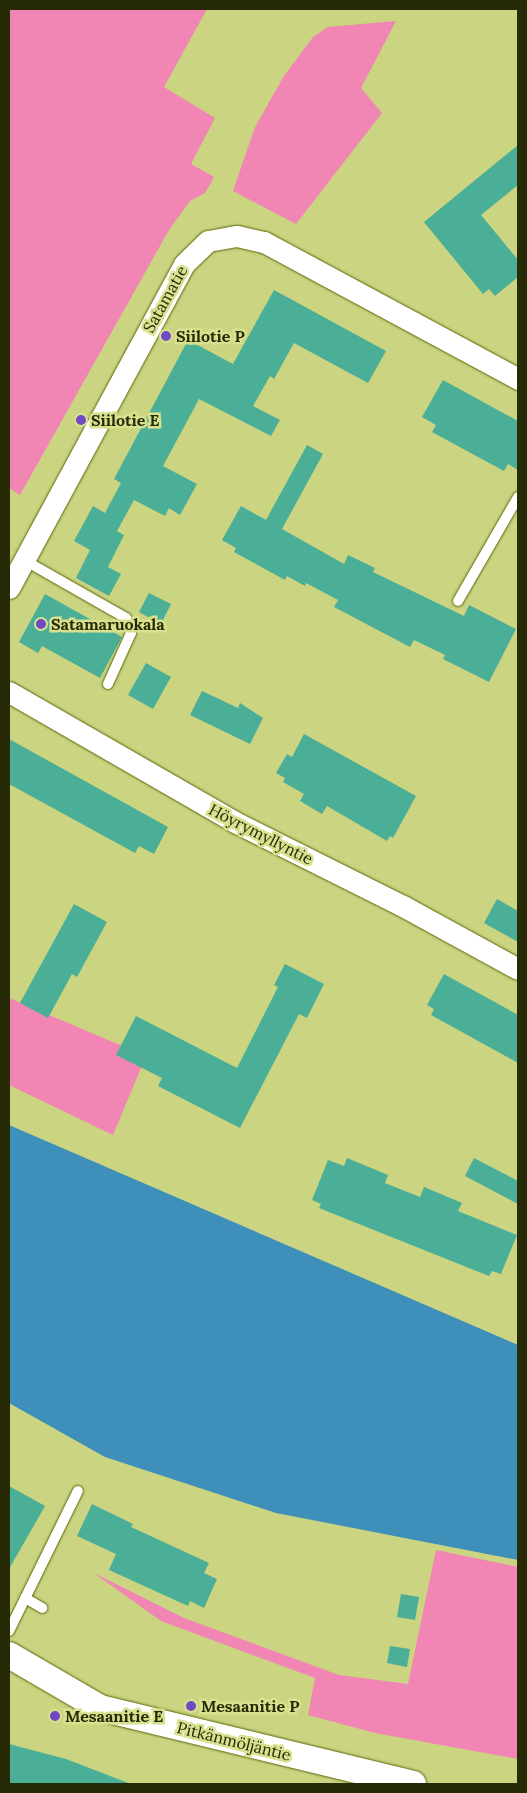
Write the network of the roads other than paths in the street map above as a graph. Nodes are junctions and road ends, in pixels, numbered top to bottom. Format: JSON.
{"nodes":[{"id":1,"x":518,"y":379,"type":"edge"},
{"id":2,"x":518,"y":497,"type":"edge"},
{"id":3,"x":24,"y":560,"type":"junction"},
{"id":4,"x":9,"y":588,"type":"edge"},
{"id":5,"x":458,"y":601,"type":"dead end"},
{"id":6,"x":108,"y":684,"type":"dead end"},
{"id":7,"x":9,"y":692,"type":"edge"},
{"id":8,"x":518,"y":969,"type":"edge"},
{"id":9,"x":78,"y":1492,"type":"dead end"},
{"id":10,"x":24,"y":1598,"type":"junction"},
{"id":11,"x":42,"y":1608,"type":"dead end"},
{"id":12,"x":9,"y":1632,"type":"edge"},
{"id":13,"x":9,"y":1655,"type":"edge"},
{"id":14,"x":413,"y":1784,"type":"edge"}],
"edges":[{"from":1,"to":3,"type":"street","name":"Satamatie"},
{"from":2,"to":5,"type":"lane"},
{"from":3,"to":4,"type":"street","name":"Satamatie"},
{"from":3,"to":6,"type":"lane"},
{"from":7,"to":8,"type":"street","name":"Höyrymyllyntie"},
{"from":9,"to":10,"type":"lane"},
{"from":10,"to":11,"type":"lane"},
{"from":10,"to":12,"type":"lane"},
{"from":13,"to":14,"type":"street","name":"Pitkänmöljäntie"}]}
